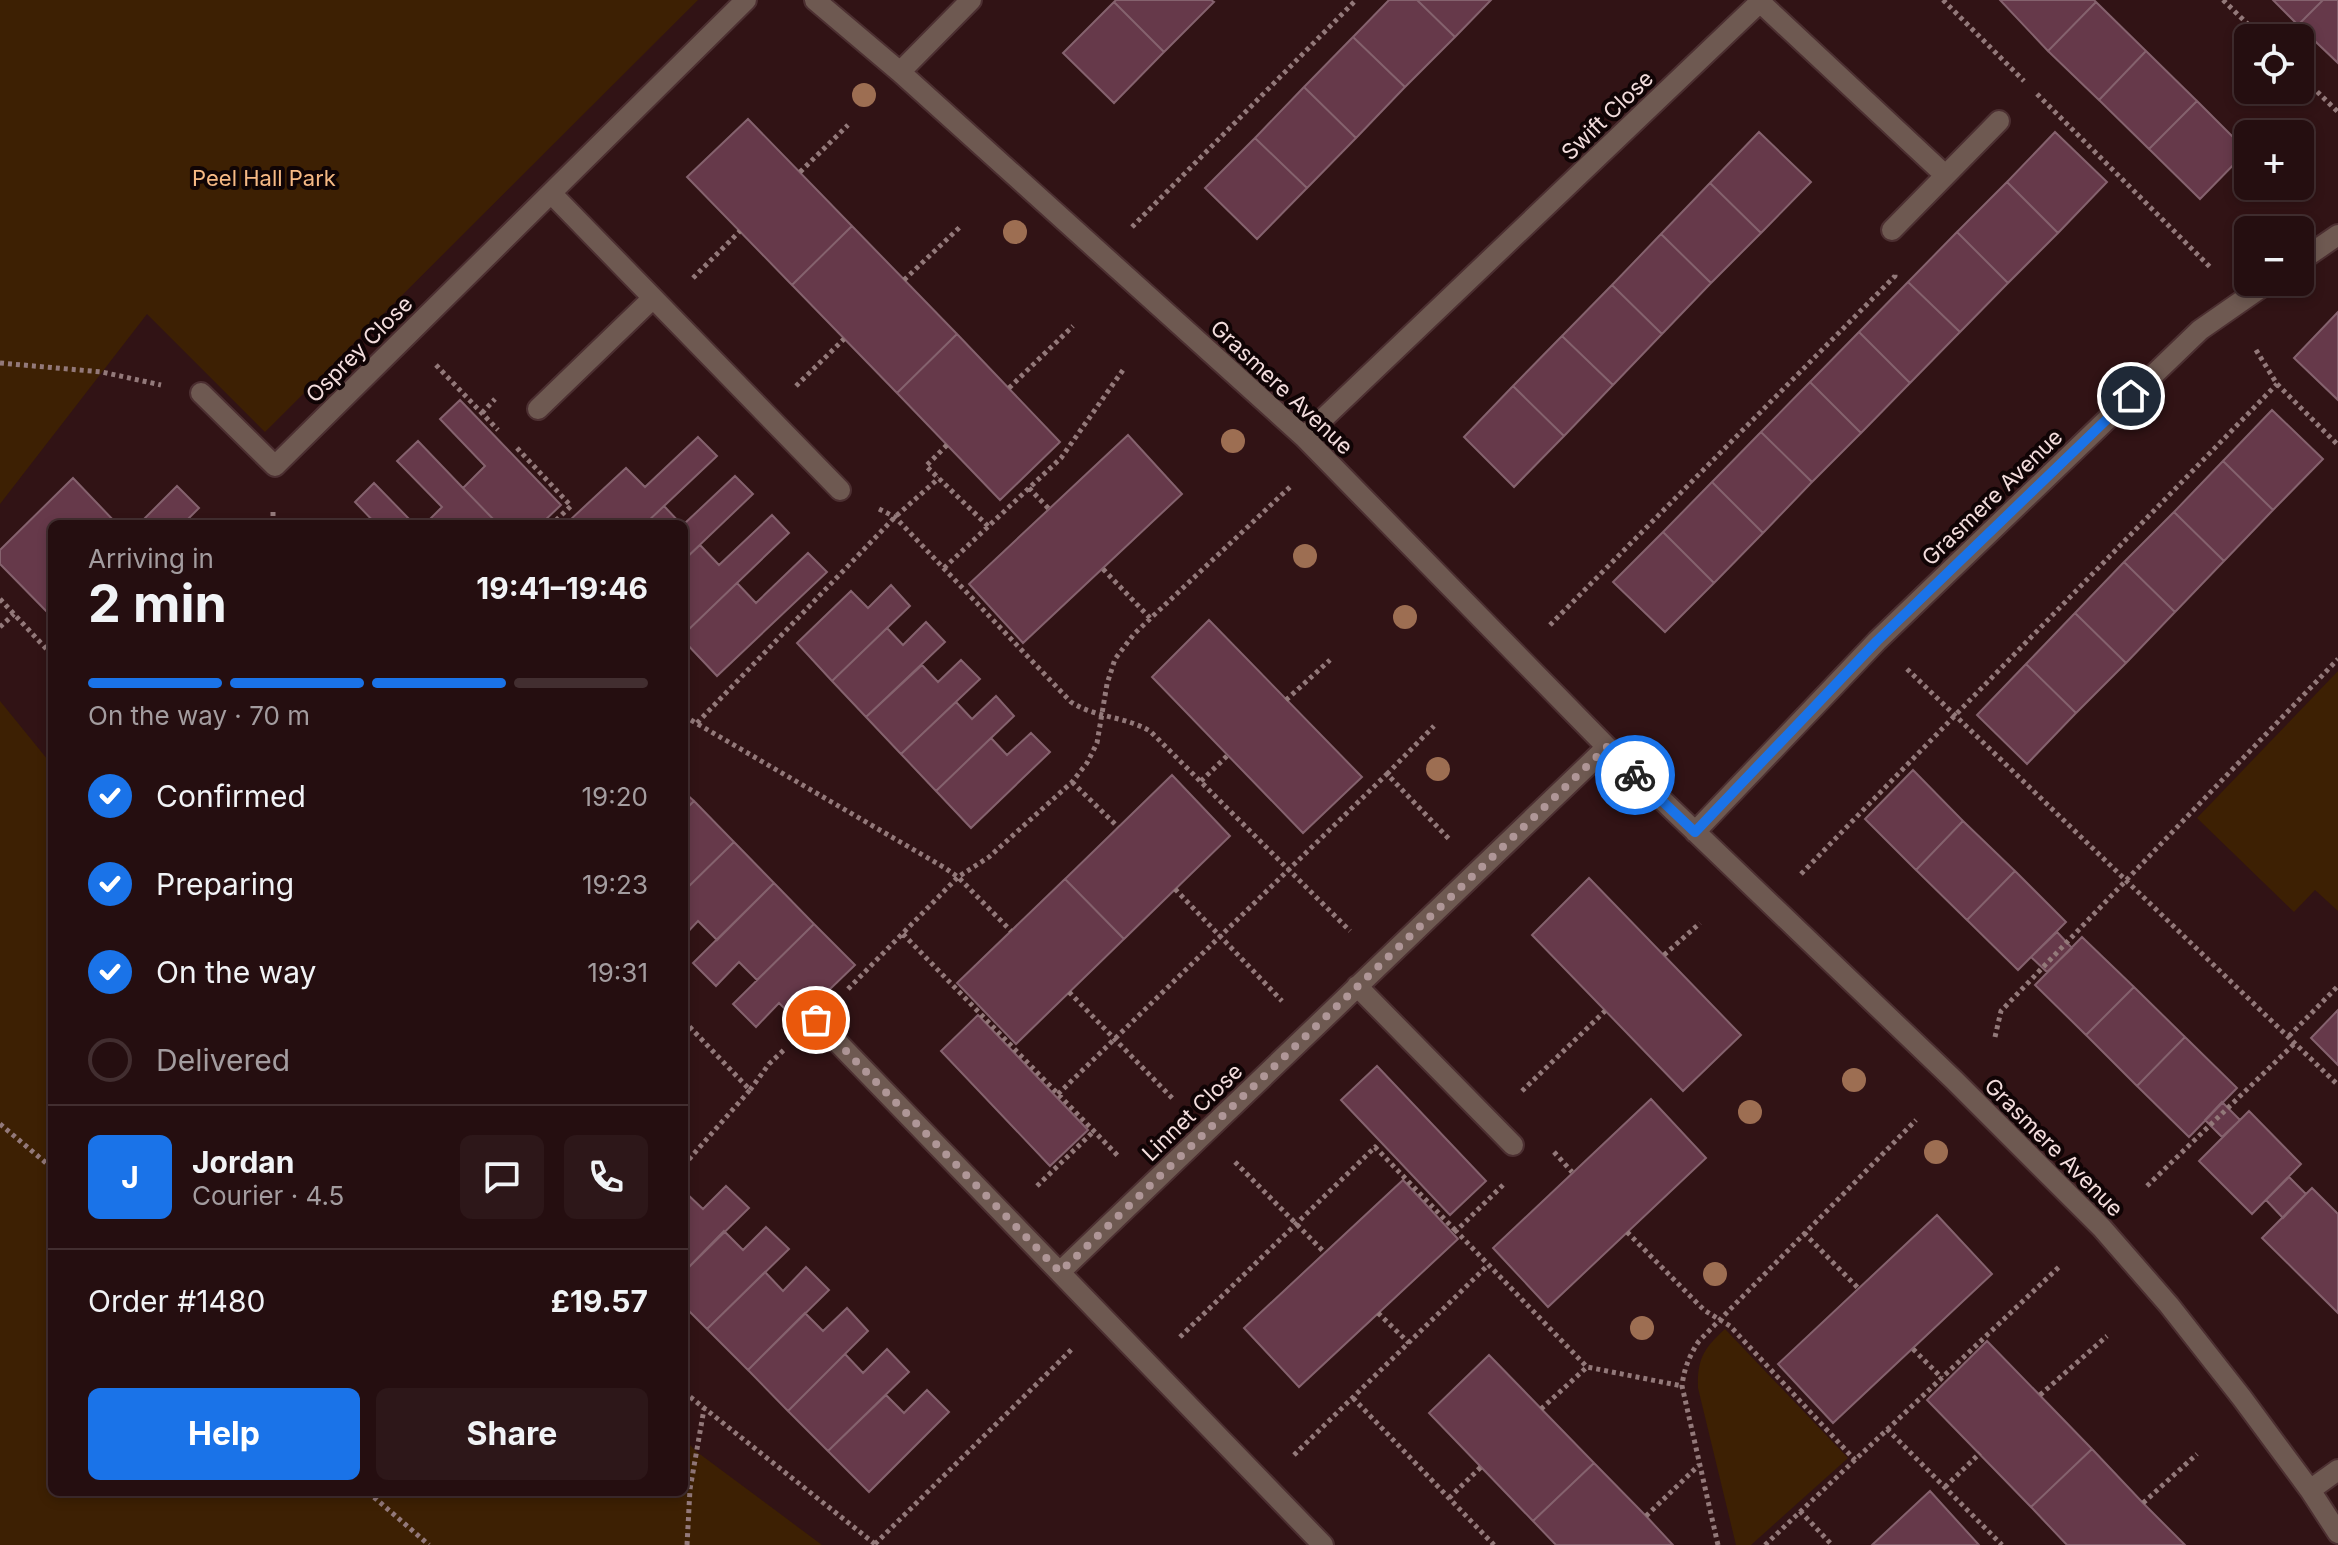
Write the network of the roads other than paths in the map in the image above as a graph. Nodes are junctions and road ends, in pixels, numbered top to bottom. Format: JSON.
{"nodes":[{"id":1,"x":746,"y":0,"type":"edge"},
{"id":2,"x":815,"y":0,"type":"edge"},
{"id":3,"x":971,"y":0,"type":"edge"},
{"id":4,"x":900,"y":72,"type":"junction"},
{"id":5,"x":1999,"y":121,"type":"dead end"},
{"id":6,"x":1945,"y":175,"type":"junction"},
{"id":7,"x":551,"y":193,"type":"junction"},
{"id":8,"x":1892,"y":230,"type":"road end"},
{"id":9,"x":2338,"y":235,"type":"edge"},
{"id":10,"x":2314,"y":251,"type":"edge"},
{"id":11,"x":2249,"y":296,"type":"edge"},
{"id":12,"x":657,"y":303,"type":"junction"},
{"id":13,"x":201,"y":393,"type":"road end"},
{"id":14,"x":538,"y":409,"type":"dead end"},
{"id":15,"x":1304,"y":437,"type":"junction"},
{"id":16,"x":840,"y":490,"type":"road end"},
{"id":17,"x":1607,"y":747,"type":"junction"},
{"id":18,"x":1695,"y":832,"type":"junction"},
{"id":19,"x":1357,"y":986,"type":"junction"},
{"id":20,"x":816,"y":1020,"type":"road end"},
{"id":21,"x":1513,"y":1145,"type":"road end"},
{"id":22,"x":1060,"y":1272,"type":"junction"},
{"id":23,"x":2338,"y":1470,"type":"edge"},
{"id":24,"x":2310,"y":1490,"type":"junction"},
{"id":25,"x":2338,"y":1533,"type":"edge"},
{"id":26,"x":1323,"y":1545,"type":"edge"}],
"edges":[{"from":1,"to":7,"type":"street","name":"Osprey Close"},
{"from":2,"to":4,"type":"street","name":"Grasmere Avenue"},
{"from":3,"to":4,"type":"street"},
{"from":4,"to":15,"type":"street","name":"Grasmere Avenue"},
{"from":5,"to":6,"type":"street"},
{"from":6,"to":8,"type":"street"},
{"from":6,"to":15,"type":"street","name":"Swift Close"},
{"from":7,"to":12,"type":"street"},
{"from":7,"to":13,"type":"street","name":"Osprey Close"},
{"from":9,"to":10,"type":"street"},
{"from":11,"to":18,"type":"street","name":"Grasmere Avenue"},
{"from":12,"to":14,"type":"street"},
{"from":12,"to":16,"type":"street"},
{"from":15,"to":17,"type":"street","name":"Grasmere Avenue"},
{"from":17,"to":18,"type":"street","name":"Grasmere Avenue"},
{"from":17,"to":19,"type":"street","name":"Linnet Close"},
{"from":18,"to":24,"type":"street","name":"Grasmere Avenue"},
{"from":19,"to":21,"type":"street"},
{"from":19,"to":22,"type":"street","name":"Linnet Close"},
{"from":20,"to":22,"type":"street"},
{"from":22,"to":26,"type":"street"},
{"from":23,"to":24,"type":"street"},
{"from":24,"to":25,"type":"street","name":"Grasmere Avenue"}]}
